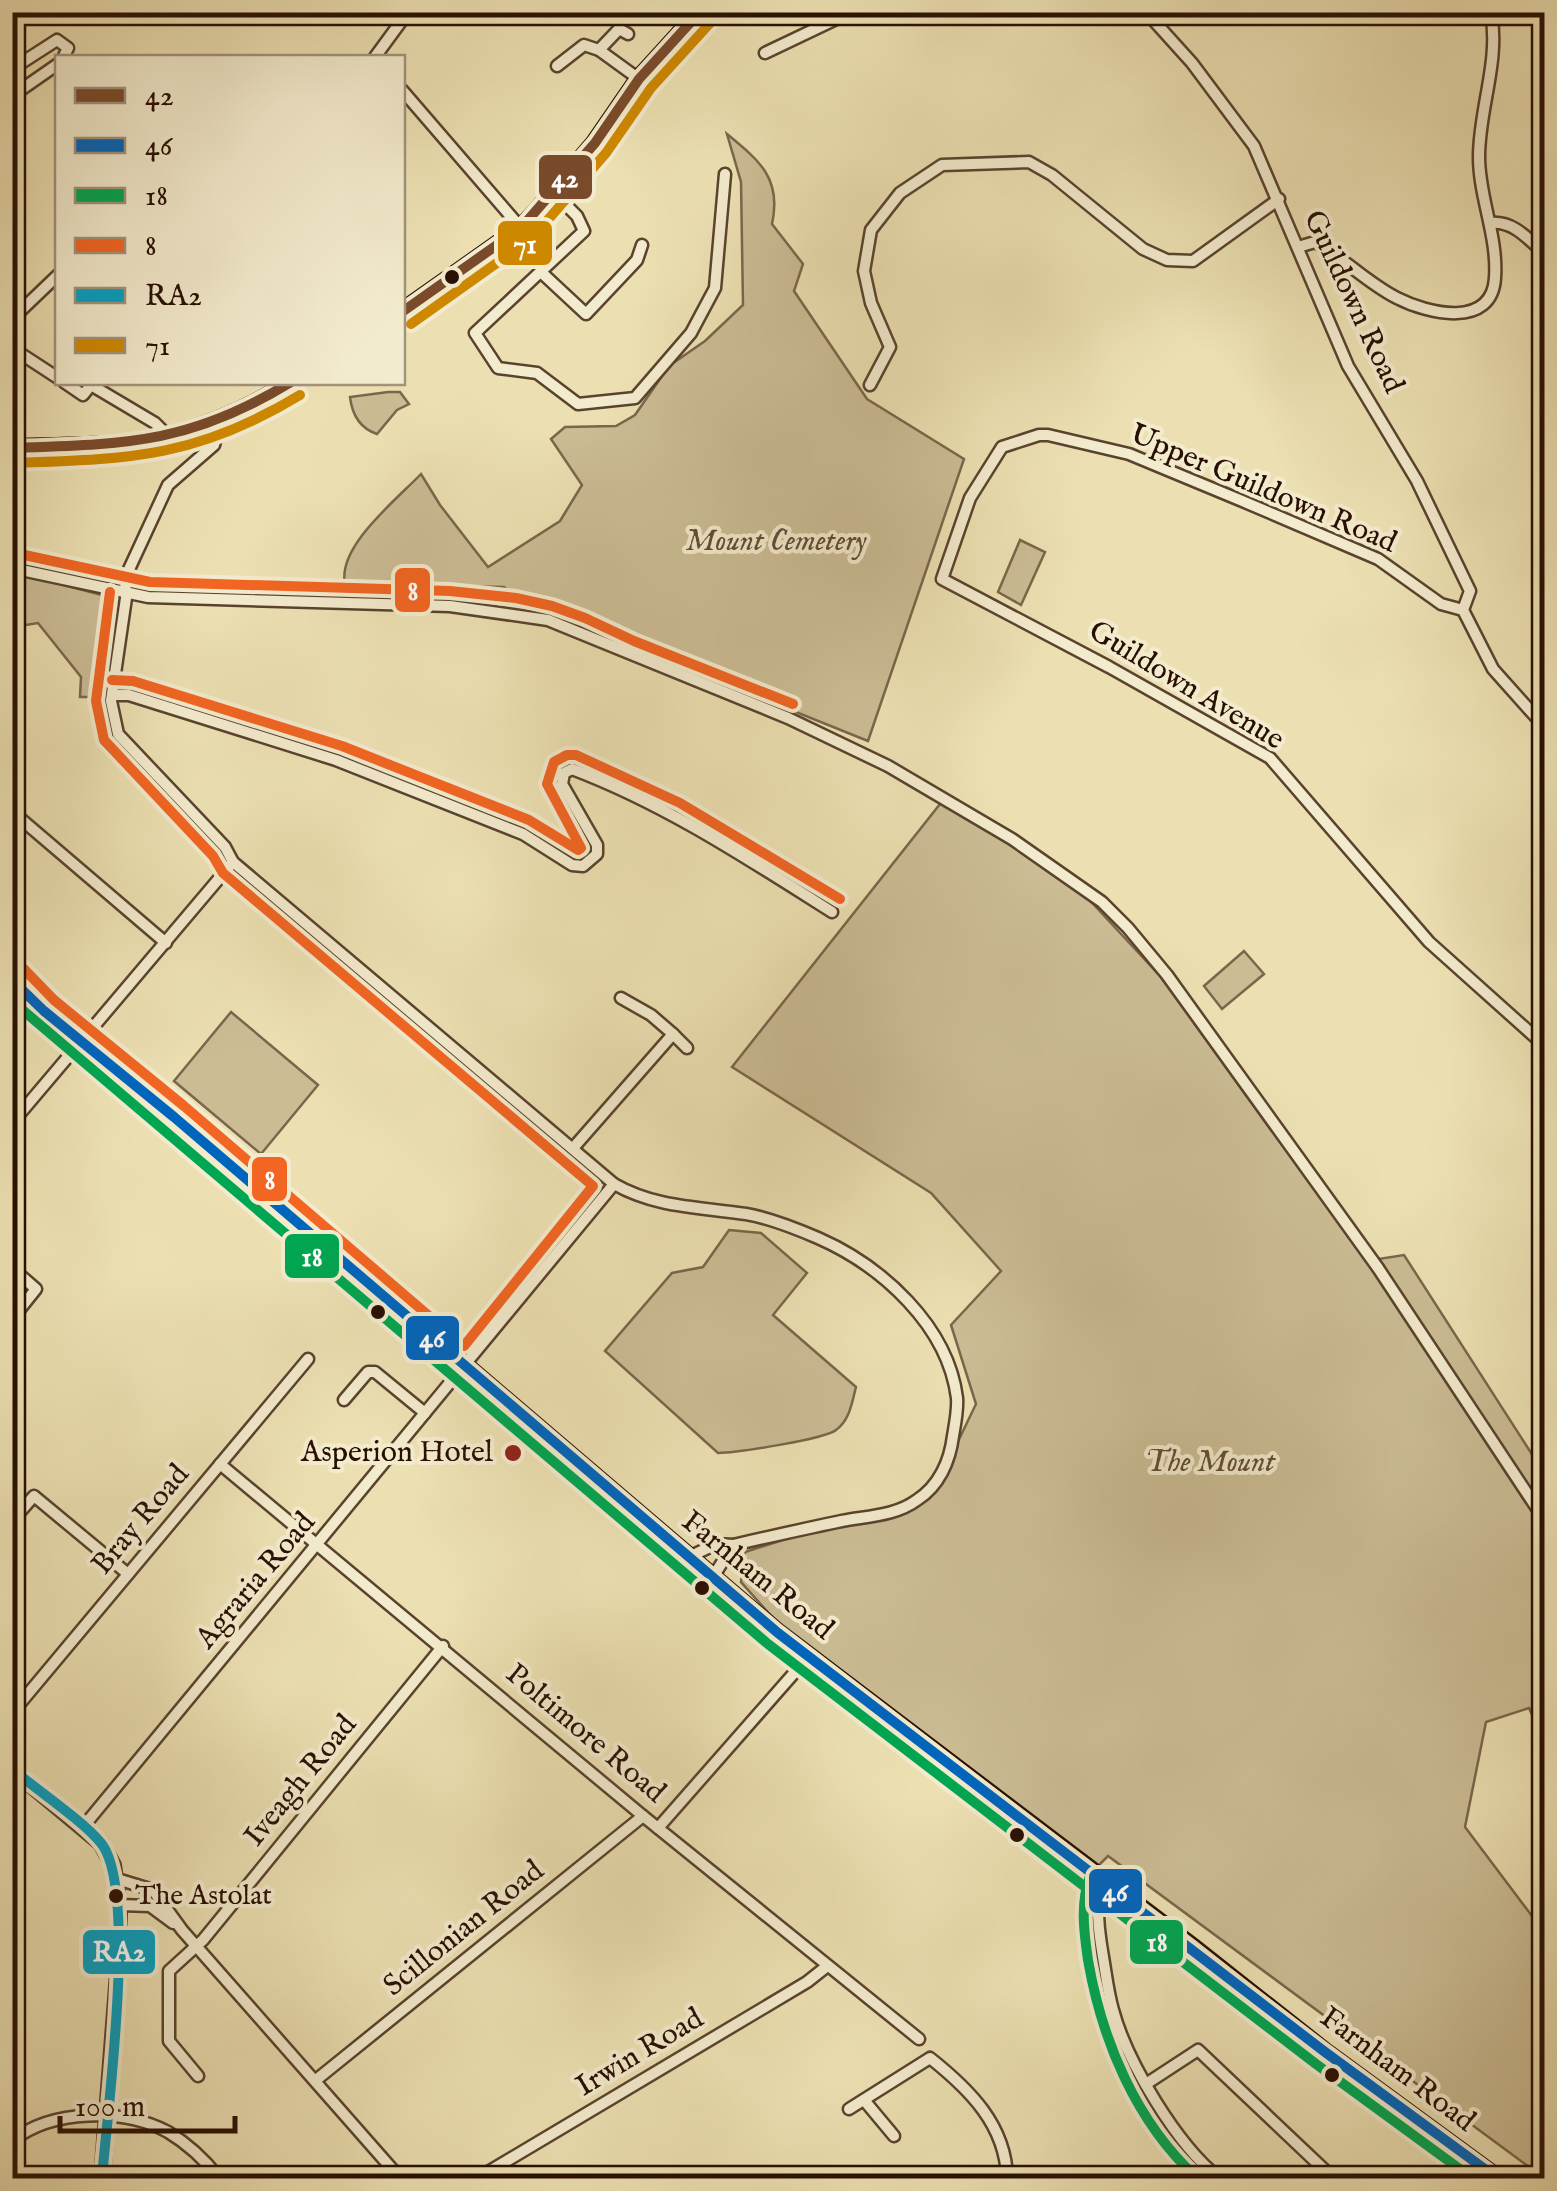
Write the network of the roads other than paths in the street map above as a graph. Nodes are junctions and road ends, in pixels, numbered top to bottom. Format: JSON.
{"nodes":[{"id":1,"x":408,"y":12,"type":"edge"},
{"id":2,"x":700,"y":12,"type":"edge"},
{"id":3,"x":851,"y":12,"type":"edge"},
{"id":4,"x":1146,"y":12,"type":"edge"},
{"id":5,"x":1491,"y":12,"type":"edge"},
{"id":6,"x":628,"y":34,"type":"dead end"},
{"id":7,"x":599,"y":50,"type":"junction"},
{"id":8,"x":765,"y":53,"type":"dead end"},
{"id":9,"x":64,"y":55,"type":"edge"},
{"id":10,"x":376,"y":55,"type":"edge"},
{"id":11,"x":55,"y":66,"type":"edge"},
{"id":12,"x":557,"y":66,"type":"dead end"},
{"id":13,"x":12,"y":69,"type":"edge"},
{"id":14,"x":639,"y":79,"type":"junction"},
{"id":15,"x":12,"y":96,"type":"edge"},
{"id":16,"x":407,"y":103,"type":"edge"},
{"id":17,"x":725,"y":174,"type":"dead end"},
{"id":18,"x":554,"y":193,"type":"junction"},
{"id":19,"x":1279,"y":199,"type":"junction"},
{"id":20,"x":1491,"y":223,"type":"junction"},
{"id":21,"x":520,"y":228,"type":"junction"},
{"id":22,"x":642,"y":245,"type":"dead end"},
{"id":23,"x":1298,"y":246,"type":"junction"},
{"id":24,"x":1544,"y":253,"type":"edge"},
{"id":25,"x":542,"y":273,"type":"junction"},
{"id":26,"x":55,"y":278,"type":"edge"},
{"id":27,"x":405,"y":310,"type":"edge"},
{"id":28,"x":12,"y":319,"type":"edge"},
{"id":29,"x":12,"y":348,"type":"edge"},
{"id":30,"x":55,"y":376,"type":"edge"},
{"id":31,"x":68,"y":385,"type":"edge"},
{"id":32,"x":91,"y":385,"type":"edge"},
{"id":33,"x":94,"y":385,"type":"edge"},
{"id":34,"x":288,"y":385,"type":"edge"},
{"id":35,"x":870,"y":385,"type":"dead end"},
{"id":36,"x":221,"y":418,"type":"junction"},
{"id":37,"x":167,"y":435,"type":"junction"},
{"id":38,"x":12,"y":448,"type":"edge"},
{"id":39,"x":12,"y":568,"type":"edge"},
{"id":40,"x":942,"y":579,"type":"joint"},
{"id":41,"x":126,"y":594,"type":"junction"},
{"id":42,"x":1463,"y":610,"type":"junction"},
{"id":43,"x":112,"y":695,"type":"junction"},
{"id":44,"x":1544,"y":726,"type":"edge"},
{"id":45,"x":15,"y":814,"type":"edge"},
{"id":46,"x":233,"y":862,"type":"junction"},
{"id":47,"x":832,"y":912,"type":"dead end"},
{"id":48,"x":166,"y":943,"type":"junction"},
{"id":49,"x":12,"y":979,"type":"edge"},
{"id":50,"x":622,"y":998,"type":"dead end"},
{"id":51,"x":672,"y":1034,"type":"junction"},
{"id":52,"x":80,"y":1042,"type":"junction"},
{"id":53,"x":1544,"y":1044,"type":"edge"},
{"id":54,"x":688,"y":1048,"type":"dead end"},
{"id":55,"x":12,"y":1123,"type":"edge"},
{"id":56,"x":574,"y":1147,"type":"junction"},
{"id":57,"x":614,"y":1184,"type":"junction"},
{"id":58,"x":12,"y":1268,"type":"edge"},
{"id":59,"x":12,"y":1319,"type":"edge"},
{"id":60,"x":308,"y":1359,"type":"dead end"},
{"id":61,"x":466,"y":1366,"type":"junction"},
{"id":62,"x":344,"y":1400,"type":"dead end"},
{"id":63,"x":424,"y":1413,"type":"junction"},
{"id":64,"x":220,"y":1464,"type":"junction"},
{"id":65,"x":1544,"y":1519,"type":"edge"},
{"id":66,"x":12,"y":1521,"type":"edge"},
{"id":67,"x":734,"y":1545,"type":"junction"},
{"id":68,"x":319,"y":1546,"type":"junction"},
{"id":69,"x":689,"y":1557,"type":"junction"},
{"id":70,"x":128,"y":1574,"type":"junction"},
{"id":71,"x":712,"y":1577,"type":"junction"},
{"id":72,"x":443,"y":1646,"type":"junction"},
{"id":73,"x":810,"y":1656,"type":"junction"},
{"id":74,"x":12,"y":1713,"type":"edge"},
{"id":75,"x":12,"y":1768,"type":"edge"},
{"id":76,"x":643,"y":1816,"type":"junction"},
{"id":77,"x":83,"y":1827,"type":"junction"},
{"id":78,"x":658,"y":1828,"type":"junction"},
{"id":79,"x":117,"y":1880,"type":"junction"},
{"id":80,"x":1104,"y":1881,"type":"junction"},
{"id":81,"x":119,"y":1905,"type":"junction"},
{"id":82,"x":182,"y":1930,"type":"junction"},
{"id":83,"x":196,"y":1946,"type":"junction"},
{"id":84,"x":826,"y":1967,"type":"junction"},
{"id":85,"x":918,"y":2040,"type":"dead end"},
{"id":86,"x":198,"y":2076,"type":"dead end"},
{"id":87,"x":316,"y":2080,"type":"junction"},
{"id":88,"x":1146,"y":2084,"type":"junction"},
{"id":89,"x":864,"y":2100,"type":"junction"},
{"id":90,"x":848,"y":2109,"type":"dead end"},
{"id":91,"x":107,"y":2117,"type":"junction"},
{"id":92,"x":894,"y":2136,"type":"dead end"},
{"id":93,"x":12,"y":2141,"type":"edge"},
{"id":94,"x":1460,"y":2152,"type":"junction"},
{"id":95,"x":102,"y":2178,"type":"edge"},
{"id":96,"x":220,"y":2178,"type":"edge"},
{"id":97,"x":400,"y":2178,"type":"edge"},
{"id":98,"x":478,"y":2178,"type":"edge"},
{"id":99,"x":1006,"y":2178,"type":"edge"},
{"id":100,"x":1219,"y":2178,"type":"edge"},
{"id":101,"x":1333,"y":2178,"type":"edge"},
{"id":102,"x":1464,"y":2178,"type":"edge"},
{"id":103,"x":1497,"y":2178,"type":"edge"}],
"edges":[{"from":1,"to":10,"type":"street"},
{"from":2,"to":14,"type":"main road"},
{"from":3,"to":8,"type":"street"},
{"from":4,"to":19,"type":"street","name":"Guildown Road"},
{"from":5,"to":20,"type":"street"},
{"from":6,"to":7,"type":"street"},
{"from":7,"to":12,"type":"street"},
{"from":7,"to":14,"type":"street"},
{"from":9,"to":13,"type":"street"},
{"from":11,"to":15,"type":"street"},
{"from":14,"to":18,"type":"main road"},
{"from":16,"to":21,"type":"street"},
{"from":17,"to":25,"type":"street"},
{"from":18,"to":21,"type":"main road"},
{"from":18,"to":25,"type":"street"},
{"from":19,"to":23,"type":"street","name":"Guildown Road"},
{"from":19,"to":35,"type":"street"},
{"from":20,"to":23,"type":"street"},
{"from":20,"to":24,"type":"street"},
{"from":21,"to":27,"type":"main road"},
{"from":22,"to":25,"type":"street"},
{"from":23,"to":42,"type":"street","name":"Guildown Road"},
{"from":26,"to":28,"type":"street"},
{"from":29,"to":30,"type":"street"},
{"from":31,"to":32,"type":"street"},
{"from":33,"to":37,"type":"street"},
{"from":34,"to":36,"type":"main road"},
{"from":36,"to":37,"type":"main road"},
{"from":36,"to":41,"type":"street"},
{"from":37,"to":38,"type":"main road"},
{"from":39,"to":41,"type":"street"},
{"from":40,"to":42,"type":"street","name":"Upper Guildown Road"},
{"from":40,"to":53,"type":"street","name":"Guildown Avenue"},
{"from":41,"to":43,"type":"street"},
{"from":41,"to":65,"type":"street"},
{"from":42,"to":44,"type":"street","name":"Guildown Road"},
{"from":43,"to":46,"type":"street"},
{"from":43,"to":47,"type":"street"},
{"from":45,"to":48,"type":"street"},
{"from":46,"to":48,"type":"street"},
{"from":46,"to":56,"type":"street"},
{"from":48,"to":52,"type":"street"},
{"from":49,"to":52,"type":"main road","name":"Farnham Road"},
{"from":50,"to":51,"type":"street"},
{"from":51,"to":54,"type":"street"},
{"from":51,"to":56,"type":"street"},
{"from":52,"to":55,"type":"street"},
{"from":52,"to":61,"type":"main road","name":"Farnham Road"},
{"from":56,"to":57,"type":"street"},
{"from":57,"to":61,"type":"street","name":"Agraria Road"},
{"from":57,"to":67,"type":"street"},
{"from":58,"to":59,"type":"street"},
{"from":60,"to":64,"type":"street","name":"Bray Road"},
{"from":61,"to":63,"type":"street","name":"Agraria Road"},
{"from":61,"to":69,"type":"main road","name":"Farnham Road"},
{"from":62,"to":63,"type":"street"},
{"from":63,"to":68,"type":"street","name":"Agraria Road"},
{"from":64,"to":68,"type":"street","name":"Poltimore Road"},
{"from":64,"to":70,"type":"street","name":"Bray Road"},
{"from":66,"to":70,"type":"street"},
{"from":67,"to":69,"type":"street"},
{"from":67,"to":71,"type":"street"},
{"from":68,"to":72,"type":"street","name":"Poltimore Road"},
{"from":68,"to":77,"type":"street","name":"Agraria Road"},
{"from":69,"to":71,"type":"main road","name":"Farnham Road"},
{"from":70,"to":74,"type":"street","name":"Bray Road"},
{"from":71,"to":73,"type":"main road","name":"Farnham Road"},
{"from":72,"to":76,"type":"street","name":"Poltimore Road"},
{"from":72,"to":83,"type":"street","name":"Iveagh Road"},
{"from":73,"to":78,"type":"street"},
{"from":73,"to":80,"type":"main road","name":"Farnham Road"},
{"from":75,"to":77,"type":"street"},
{"from":76,"to":78,"type":"street","name":"Poltimore Road"},
{"from":76,"to":87,"type":"street","name":"Scillonian Road"},
{"from":77,"to":79,"type":"street"},
{"from":78,"to":84,"type":"street","name":"Poltimore Road"},
{"from":79,"to":81,"type":"street"},
{"from":79,"to":82,"type":"street"},
{"from":80,"to":88,"type":"street"},
{"from":80,"to":94,"type":"main road","name":"Farnham Road"},
{"from":81,"to":82,"type":"street"},
{"from":81,"to":91,"type":"street"},
{"from":82,"to":83,"type":"street"},
{"from":83,"to":86,"type":"street","name":"Iveagh Road"},
{"from":83,"to":87,"type":"street"},
{"from":84,"to":85,"type":"street","name":"Poltimore Road"},
{"from":84,"to":98,"type":"street","name":"Irwin Road"},
{"from":87,"to":97,"type":"street"},
{"from":88,"to":100,"type":"street"},
{"from":88,"to":101,"type":"street"},
{"from":89,"to":90,"type":"street"},
{"from":89,"to":92,"type":"street"},
{"from":89,"to":99,"type":"street"},
{"from":91,"to":93,"type":"street"},
{"from":91,"to":95,"type":"street"},
{"from":91,"to":96,"type":"street"},
{"from":94,"to":102,"type":"street"},
{"from":94,"to":103,"type":"main road","name":"Farnham Road"}]}
